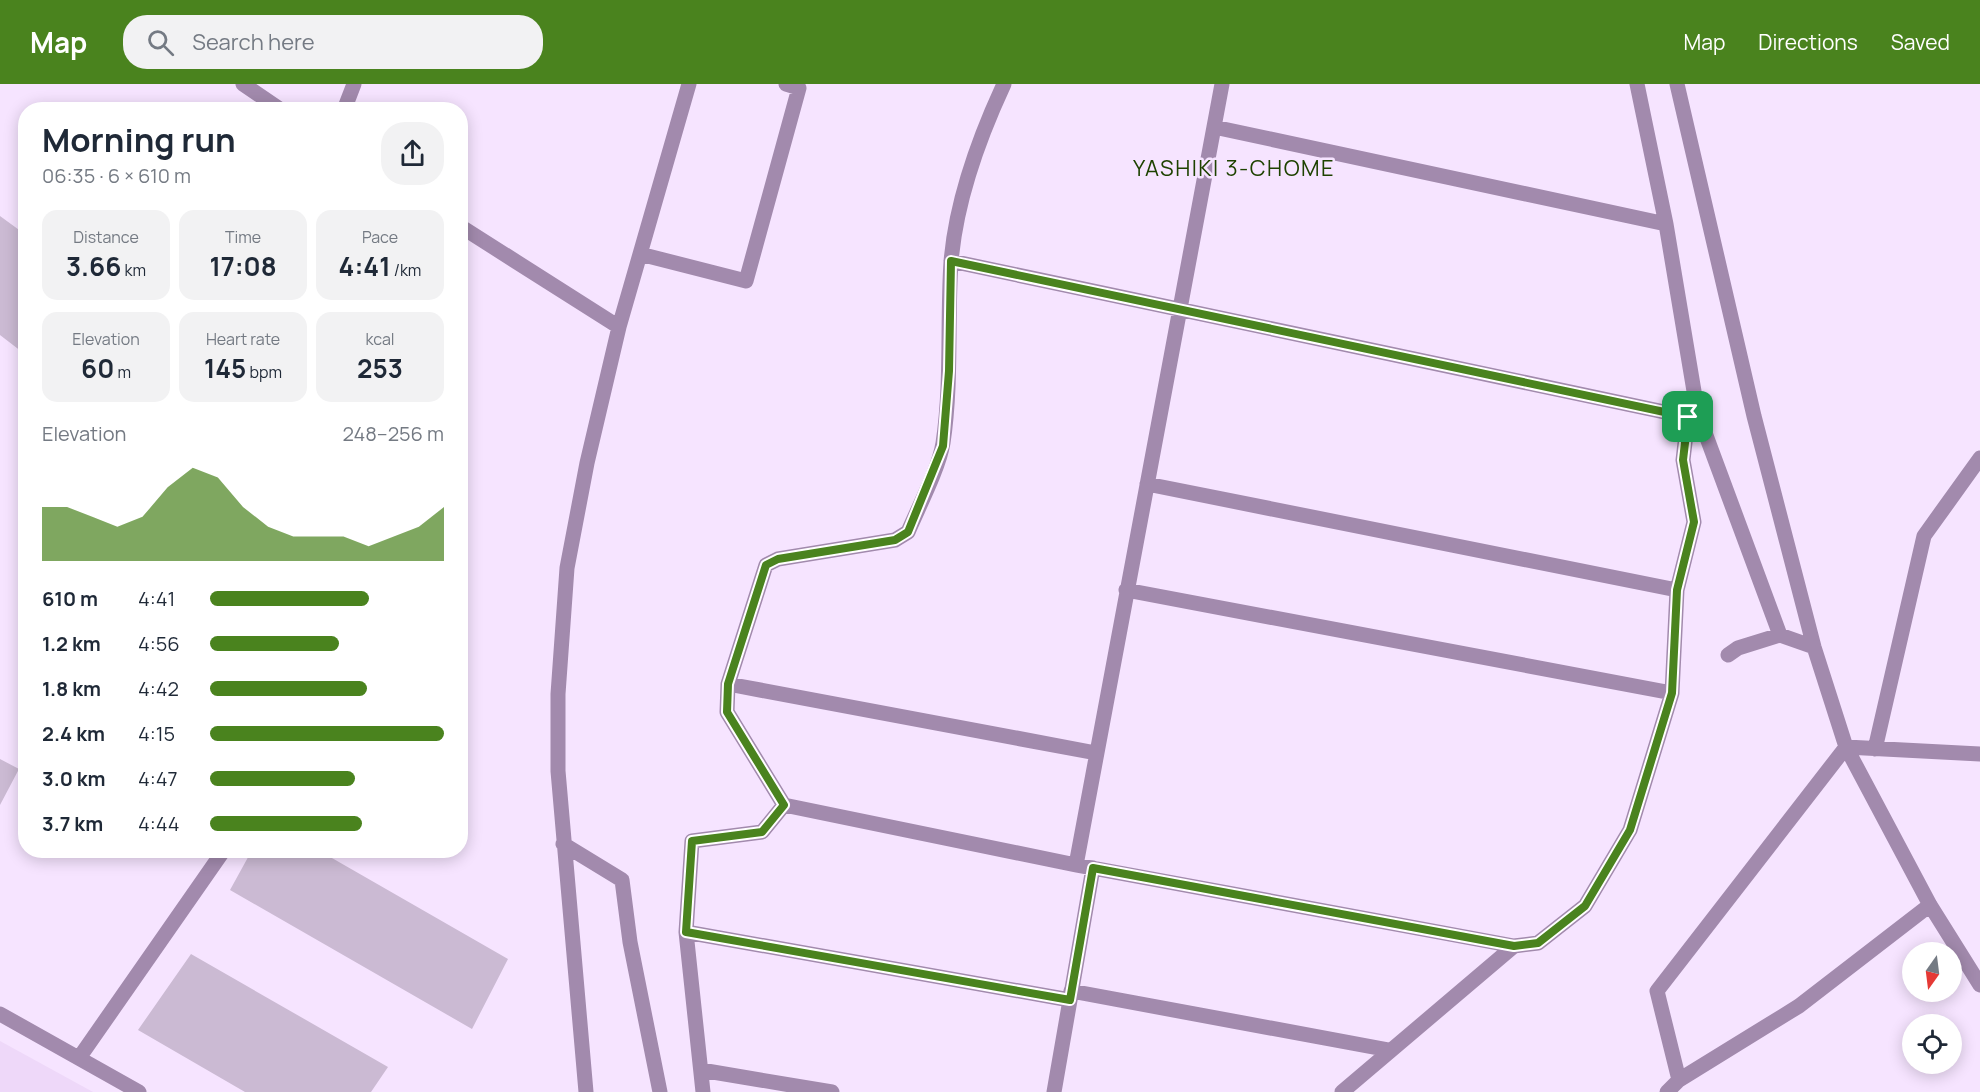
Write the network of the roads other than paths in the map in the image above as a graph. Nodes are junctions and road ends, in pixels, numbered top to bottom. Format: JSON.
{"nodes":[{"id":1,"x":243,"y":84,"type":"edge"},
{"id":2,"x":354,"y":84,"type":"edge"},
{"id":3,"x":688,"y":84,"type":"edge"},
{"id":4,"x":786,"y":84,"type":"edge"},
{"id":5,"x":1004,"y":84,"type":"edge"},
{"id":6,"x":1222,"y":84,"type":"edge"},
{"id":7,"x":1637,"y":84,"type":"edge"},
{"id":8,"x":1677,"y":84,"type":"edge"},
{"id":9,"x":269,"y":102,"type":"edge"},
{"id":10,"x":347,"y":102,"type":"edge"},
{"id":11,"x":1214,"y":127,"type":"junction"},
{"id":12,"x":1666,"y":224,"type":"junction"},
{"id":13,"x":468,"y":231,"type":"edge"},
{"id":14,"x":640,"y":254,"type":"junction"},
{"id":15,"x":951,"y":261,"type":"junction"},
{"id":16,"x":1181,"y":310,"type":"junction"},
{"id":17,"x":619,"y":327,"type":"junction"},
{"id":18,"x":1688,"y":417,"type":"junction"},
{"id":19,"x":1980,"y":458,"type":"edge"},
{"id":20,"x":1147,"y":484,"type":"junction"},
{"id":21,"x":1126,"y":590,"type":"junction"},
{"id":22,"x":1677,"y":590,"type":"junction"},
{"id":23,"x":1780,"y":634,"type":"junction"},
{"id":24,"x":1814,"y":647,"type":"junction"},
{"id":25,"x":1728,"y":655,"type":"dead end"},
{"id":26,"x":728,"y":684,"type":"junction"},
{"id":27,"x":1672,"y":693,"type":"junction"},
{"id":28,"x":1846,"y":747,"type":"junction"},
{"id":29,"x":1875,"y":749,"type":"junction"},
{"id":30,"x":1096,"y":753,"type":"junction"},
{"id":31,"x":1980,"y":754,"type":"edge"},
{"id":32,"x":784,"y":805,"type":"junction"},
{"id":33,"x":563,"y":844,"type":"junction"},
{"id":34,"x":218,"y":858,"type":"edge"},
{"id":35,"x":1076,"y":865,"type":"junction"},
{"id":36,"x":1093,"y":868,"type":"junction"},
{"id":37,"x":1930,"y":905,"type":"junction"},
{"id":38,"x":686,"y":932,"type":"junction"},
{"id":39,"x":1514,"y":946,"type":"junction"},
{"id":40,"x":1980,"y":985,"type":"edge"},
{"id":41,"x":1070,"y":996,"type":"junction"},
{"id":42,"x":0,"y":1014,"type":"edge"},
{"id":43,"x":1389,"y":1050,"type":"junction"},
{"id":44,"x":79,"y":1058,"type":"junction"},
{"id":45,"x":701,"y":1070,"type":"junction"},
{"id":46,"x":1679,"y":1080,"type":"junction"},
{"id":47,"x":139,"y":1092,"type":"edge"},
{"id":48,"x":586,"y":1092,"type":"edge"},
{"id":49,"x":660,"y":1092,"type":"edge"},
{"id":50,"x":703,"y":1092,"type":"edge"},
{"id":51,"x":832,"y":1092,"type":"edge"},
{"id":52,"x":1054,"y":1092,"type":"edge"},
{"id":53,"x":1342,"y":1092,"type":"edge"},
{"id":54,"x":1667,"y":1092,"type":"edge"}],
"edges":[{"from":1,"to":9,"type":"street"},
{"from":2,"to":10,"type":"street"},
{"from":3,"to":14,"type":"street"},
{"from":4,"to":14,"type":"street"},
{"from":5,"to":15,"type":"street"},
{"from":6,"to":11,"type":"street"},
{"from":7,"to":12,"type":"street"},
{"from":8,"to":24,"type":"street"},
{"from":11,"to":12,"type":"street"},
{"from":11,"to":16,"type":"street"},
{"from":12,"to":18,"type":"street"},
{"from":13,"to":17,"type":"street"},
{"from":14,"to":17,"type":"street"},
{"from":15,"to":16,"type":"street"},
{"from":15,"to":26,"type":"street"},
{"from":16,"to":18,"type":"street"},
{"from":16,"to":20,"type":"street"},
{"from":17,"to":33,"type":"street"},
{"from":18,"to":22,"type":"street"},
{"from":18,"to":23,"type":"street"},
{"from":19,"to":29,"type":"street"},
{"from":20,"to":21,"type":"street"},
{"from":20,"to":22,"type":"street"},
{"from":21,"to":27,"type":"street"},
{"from":21,"to":30,"type":"street"},
{"from":22,"to":27,"type":"street"},
{"from":23,"to":24,"type":"street"},
{"from":23,"to":25,"type":"street"},
{"from":24,"to":28,"type":"street"},
{"from":26,"to":30,"type":"street"},
{"from":26,"to":32,"type":"street"},
{"from":27,"to":39,"type":"street"},
{"from":28,"to":29,"type":"street"},
{"from":28,"to":37,"type":"street"},
{"from":28,"to":46,"type":"street"},
{"from":29,"to":31,"type":"street"},
{"from":30,"to":35,"type":"street"},
{"from":32,"to":35,"type":"street"},
{"from":32,"to":38,"type":"street"},
{"from":33,"to":48,"type":"street"},
{"from":33,"to":49,"type":"street"},
{"from":34,"to":44,"type":"street"},
{"from":35,"to":36,"type":"street"},
{"from":36,"to":39,"type":"street"},
{"from":36,"to":41,"type":"street"},
{"from":37,"to":40,"type":"street"},
{"from":37,"to":46,"type":"street"},
{"from":38,"to":41,"type":"street"},
{"from":38,"to":45,"type":"street"},
{"from":39,"to":43,"type":"street"},
{"from":41,"to":43,"type":"street"},
{"from":41,"to":52,"type":"street"},
{"from":42,"to":44,"type":"street"},
{"from":43,"to":53,"type":"street"},
{"from":44,"to":47,"type":"street"},
{"from":45,"to":50,"type":"street"},
{"from":45,"to":51,"type":"street"},
{"from":46,"to":54,"type":"street"}]}
